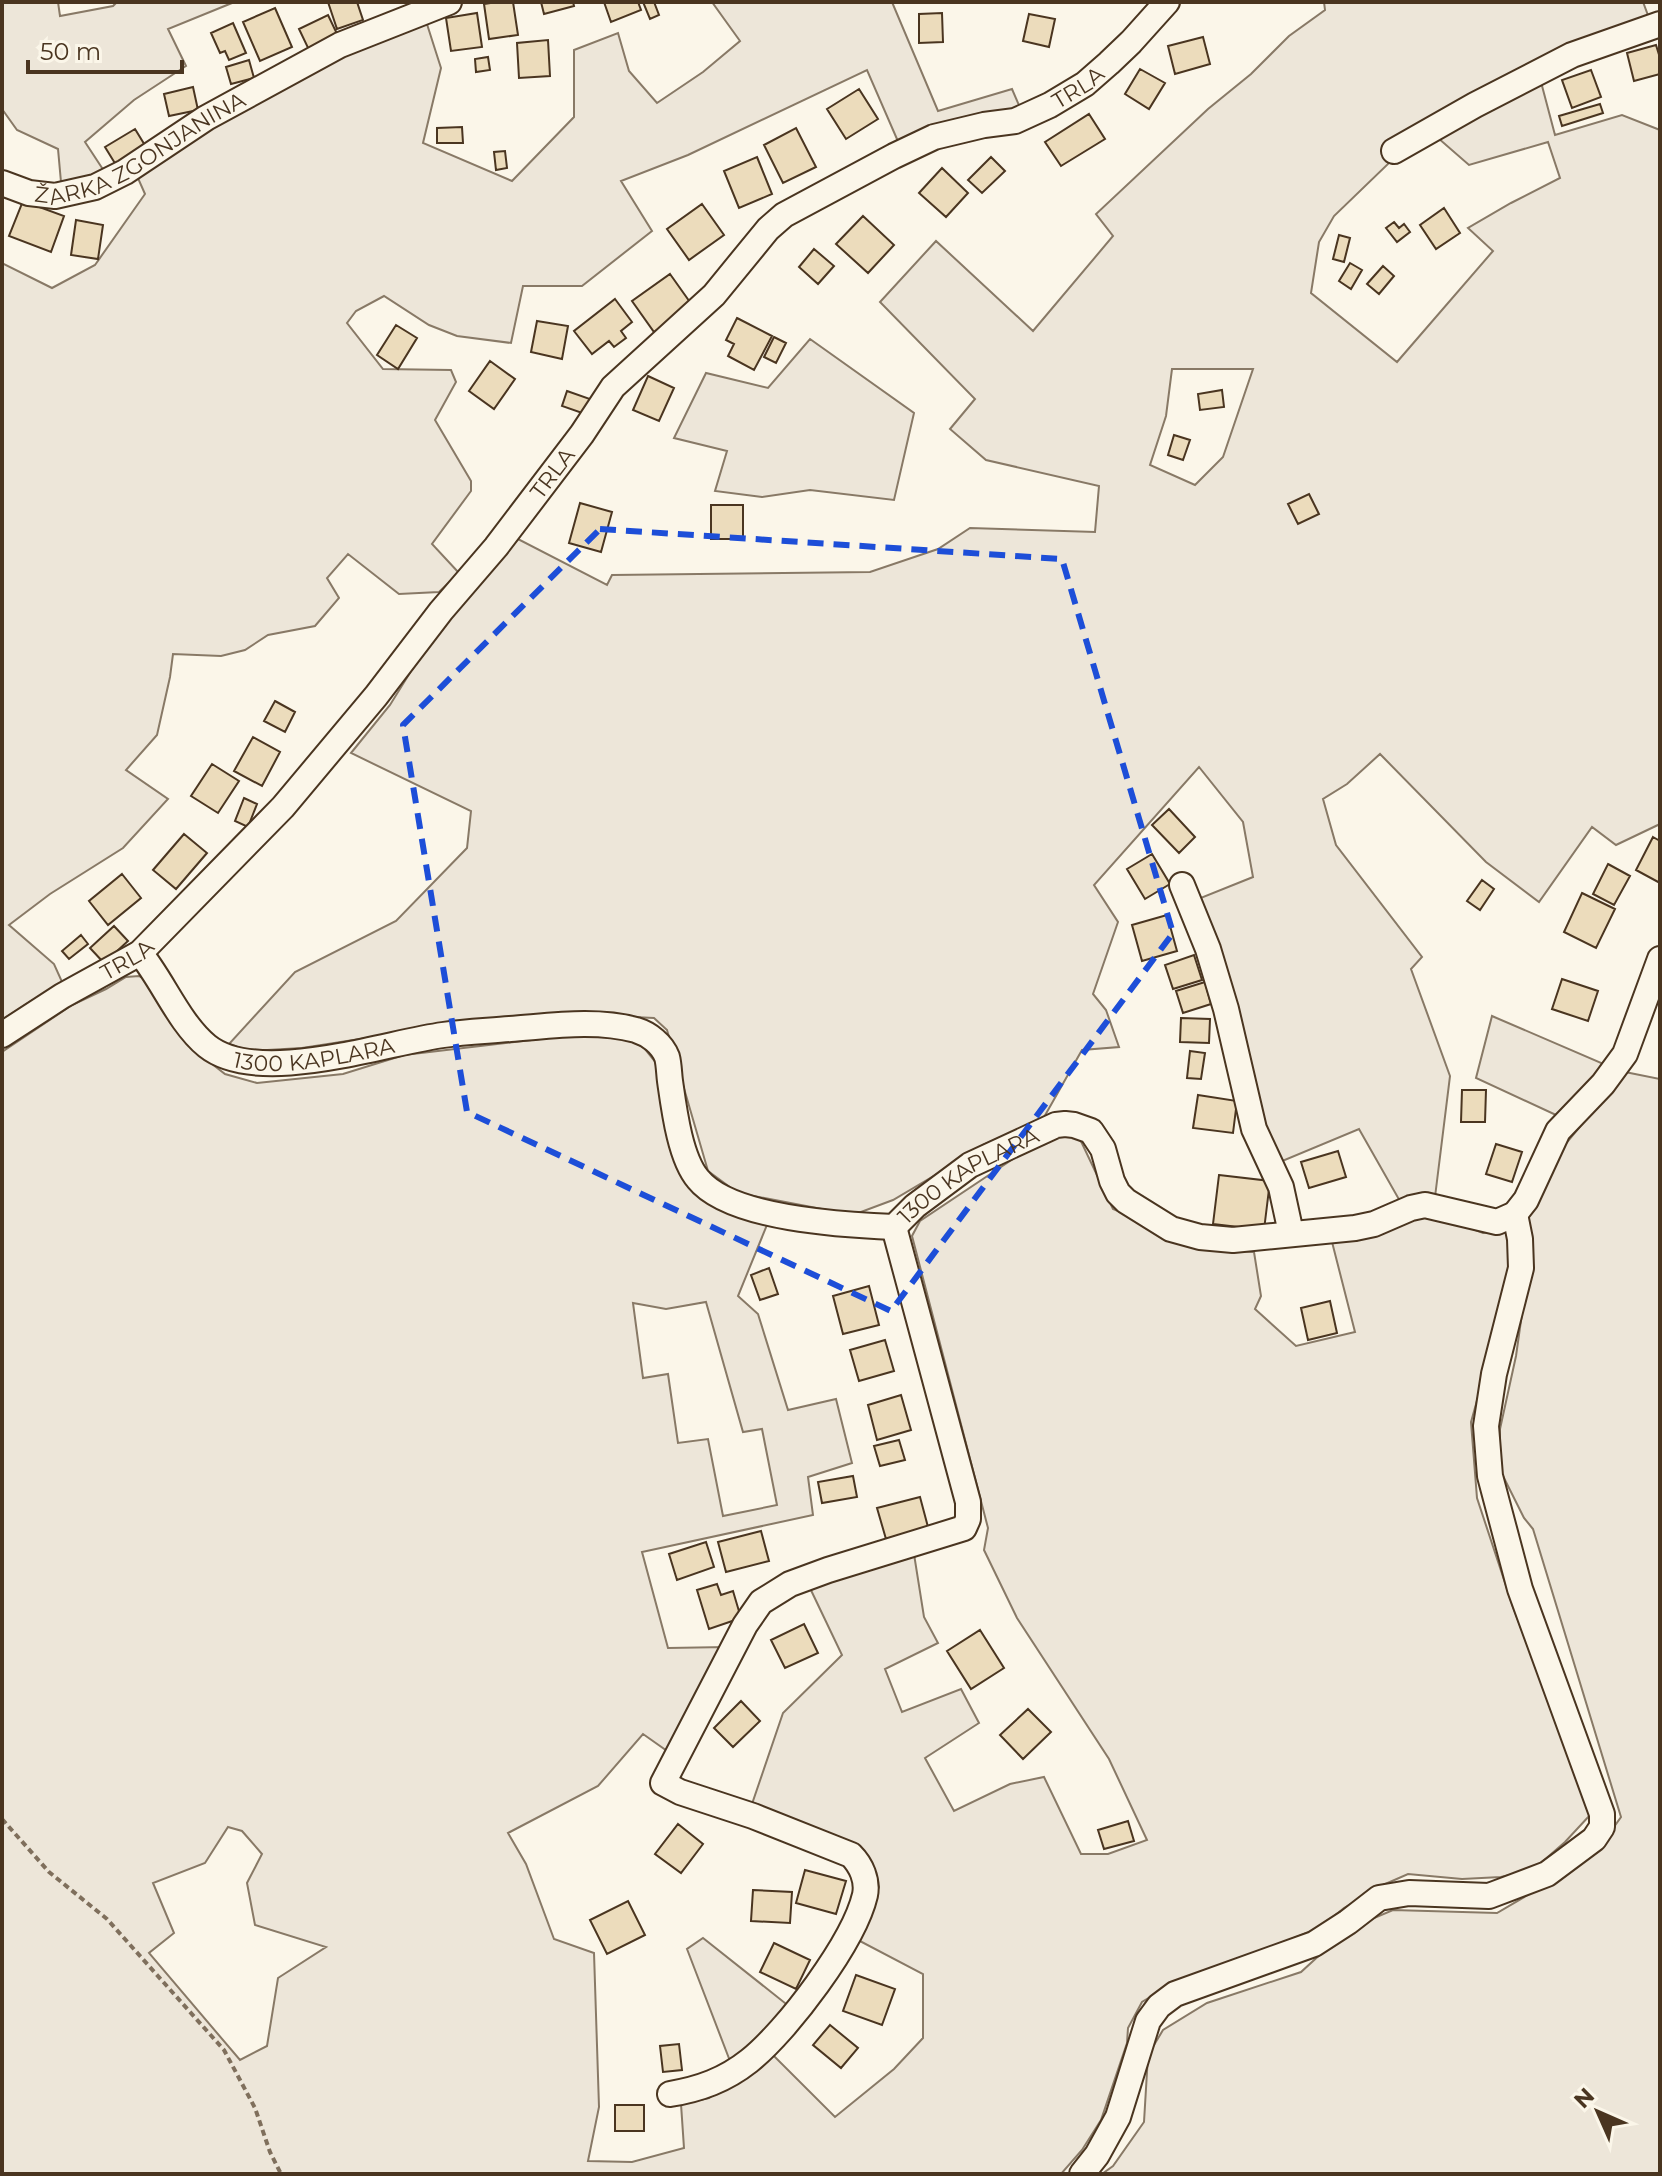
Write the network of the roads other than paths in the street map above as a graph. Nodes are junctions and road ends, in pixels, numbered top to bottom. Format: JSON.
{"nodes":[{"id":1,"x":449,"y":2,"type":"edge"},
{"id":2,"x":1167,"y":2,"type":"edge"},
{"id":3,"x":1660,"y":24,"type":"edge"},
{"id":4,"x":1394,"y":151,"type":"dead end"},
{"id":5,"x":2,"y":183,"type":"edge"},
{"id":6,"x":1182,"y":885,"type":"dead end"},
{"id":7,"x":140,"y":953,"type":"junction"},
{"id":8,"x":1660,"y":959,"type":"edge"},
{"id":9,"x":2,"y":1035,"type":"edge"},
{"id":10,"x":1515,"y":1214,"type":"junction"},
{"id":11,"x":894,"y":1227,"type":"junction"},
{"id":12,"x":1291,"y":1233,"type":"junction"},
{"id":13,"x":670,"y":2094,"type":"dead end"},
{"id":14,"x":1082,"y":2174,"type":"edge"}],
"edges":[{"from":1,"to":5,"type":"street","name":"ŽARKA ZGONJANINA"},
{"from":2,"to":7,"type":"street","name":"TRLA"},
{"from":3,"to":4,"type":"street"},
{"from":6,"to":12,"type":"street"},
{"from":7,"to":9,"type":"street","name":"TRLA"},
{"from":7,"to":11,"type":"street","name":"1300 KAPLARA"},
{"from":8,"to":10,"type":"street"},
{"from":10,"to":12,"type":"street","name":"1300 KAPLARA"},
{"from":10,"to":14,"type":"street"},
{"from":11,"to":12,"type":"street","name":"1300 KAPLARA"},
{"from":11,"to":13,"type":"street"}]}
